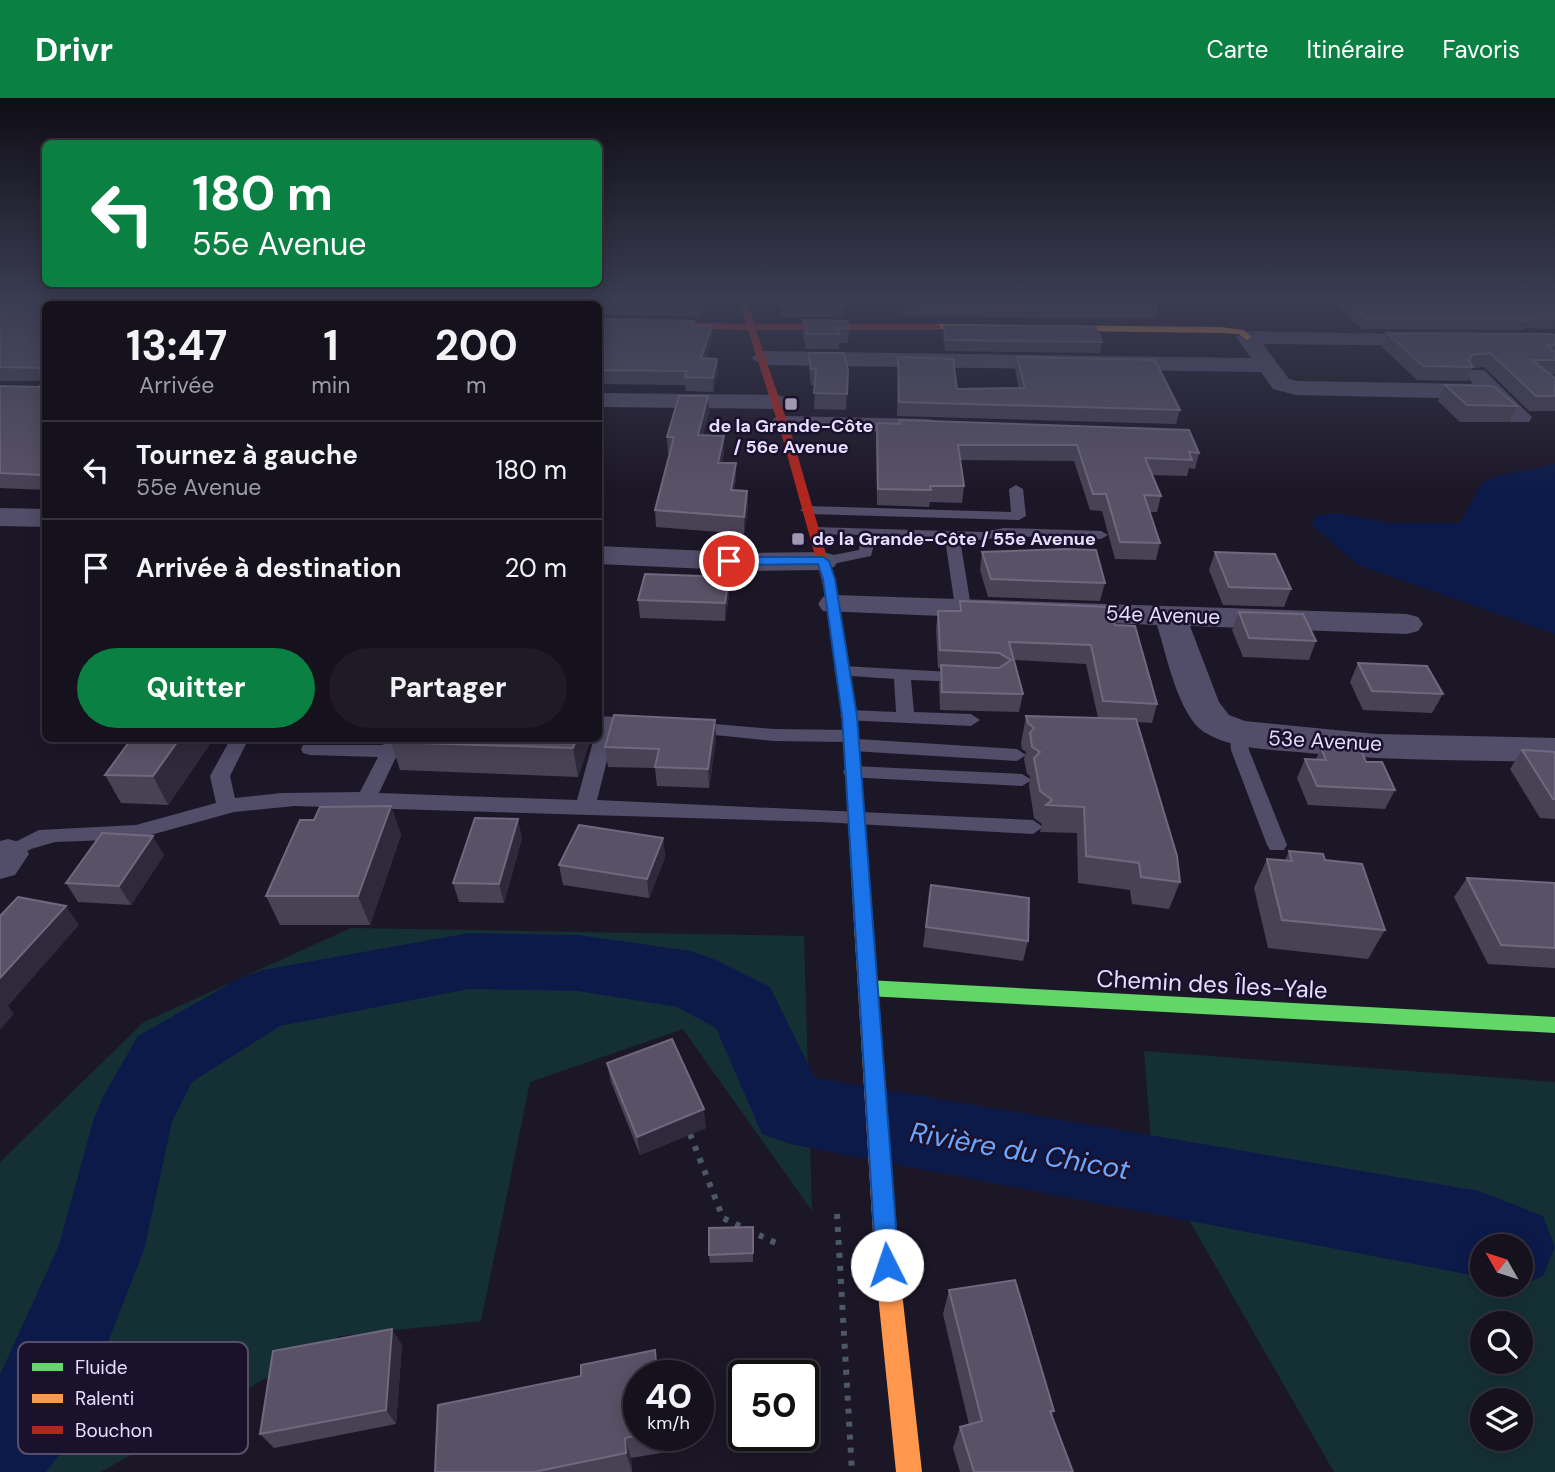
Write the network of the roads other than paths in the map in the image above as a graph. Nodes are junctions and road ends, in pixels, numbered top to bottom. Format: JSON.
{"nodes":[{"id":1,"x":764,"y":363,"type":"edge"},
{"id":2,"x":1131,"y":363,"type":"edge"},
{"id":3,"x":1464,"y":363,"type":"edge"},
{"id":4,"x":1267,"y":365,"type":"joint"},
{"id":5,"x":1496,"y":392,"type":"junction"},
{"id":6,"x":602,"y":400,"type":"edge"},
{"id":7,"x":780,"y":412,"type":"junction"},
{"id":8,"x":1520,"y":417,"type":"dead end"},
{"id":9,"x":953,"y":427,"type":"edge"},
{"id":10,"x":1016,"y":489,"type":"dead end"},
{"id":11,"x":807,"y":510,"type":"junction"},
{"id":12,"x":0,"y":517,"type":"edge"},
{"id":13,"x":42,"y":518,"type":"edge"},
{"id":14,"x":814,"y":531,"type":"junction"},
{"id":15,"x":869,"y":531,"type":"junction"},
{"id":16,"x":952,"y":535,"type":"junction"},
{"id":17,"x":1101,"y":535,"type":"dead end"},
{"id":18,"x":602,"y":555,"type":"edge"},
{"id":19,"x":823,"y":561,"type":"junction"},
{"id":20,"x":834,"y":604,"type":"junction"},
{"id":21,"x":962,"y":607,"type":"junction"},
{"id":22,"x":1170,"y":615,"type":"junction"},
{"id":23,"x":1407,"y":624,"type":"dead end"},
{"id":24,"x":843,"y":671,"type":"junction"},
{"id":25,"x":902,"y":673,"type":"junction"},
{"id":26,"x":982,"y":678,"type":"edge"},
{"id":27,"x":849,"y":716,"type":"junction"},
{"id":28,"x":905,"y":718,"type":"junction"},
{"id":29,"x":971,"y":720,"type":"dead end"},
{"id":30,"x":603,"y":722,"type":"edge"},
{"id":31,"x":1239,"y":733,"type":"junction"},
{"id":32,"x":851,"y":740,"type":"junction"},
{"id":33,"x":238,"y":742,"type":"edge"},
{"id":34,"x":599,"y":742,"type":"edge"},
{"id":35,"x":393,"y":745,"type":"edge"},
{"id":36,"x":310,"y":750,"type":"dead end"},
{"id":37,"x":1555,"y":750,"type":"edge"},
{"id":38,"x":1017,"y":755,"type":"dead end"},
{"id":39,"x":853,"y":772,"type":"junction"},
{"id":40,"x":1022,"y":780,"type":"dead end"},
{"id":41,"x":366,"y":800,"type":"junction"},
{"id":42,"x":227,"y":807,"type":"junction"},
{"id":43,"x":585,"y":807,"type":"junction"},
{"id":44,"x":856,"y":817,"type":"junction"},
{"id":45,"x":1033,"y":827,"type":"dead end"},
{"id":46,"x":1277,"y":845,"type":"dead end"},
{"id":47,"x":4,"y":859,"type":"edge"},
{"id":48,"x":867,"y":988,"type":"junction"},
{"id":49,"x":1555,"y":1025,"type":"edge"},
{"id":50,"x":909,"y":1472,"type":"edge"}],
"edges":[{"from":1,"to":7,"type":"main road"},
{"from":2,"to":4,"type":"street"},
{"from":3,"to":5,"type":"street"},
{"from":4,"to":5,"type":"street"},
{"from":5,"to":8,"type":"street"},
{"from":6,"to":7,"type":"street"},
{"from":7,"to":9,"type":"street"},
{"from":7,"to":11,"type":"main road"},
{"from":10,"to":11,"type":"lane"},
{"from":11,"to":14,"type":"main road"},
{"from":12,"to":13,"type":"street"},
{"from":14,"to":15,"type":"lane"},
{"from":14,"to":19,"type":"main road"},
{"from":15,"to":16,"type":"lane"},
{"from":15,"to":19,"type":"lane"},
{"from":16,"to":17,"type":"lane"},
{"from":16,"to":21,"type":"lane"},
{"from":18,"to":19,"type":"street"},
{"from":19,"to":20,"type":"main road"},
{"from":20,"to":21,"type":"street","name":"54e Avenue"},
{"from":20,"to":24,"type":"main road"},
{"from":21,"to":22,"type":"street","name":"54e Avenue"},
{"from":22,"to":23,"type":"street","name":"54e Avenue"},
{"from":22,"to":31,"type":"street","name":"53e Avenue"},
{"from":24,"to":25,"type":"lane"},
{"from":24,"to":27,"type":"main road"},
{"from":25,"to":26,"type":"lane"},
{"from":25,"to":28,"type":"lane"},
{"from":27,"to":28,"type":"lane"},
{"from":27,"to":32,"type":"main road"},
{"from":28,"to":29,"type":"lane"},
{"from":30,"to":32,"type":"lane"},
{"from":31,"to":37,"type":"street","name":"53e Avenue"},
{"from":31,"to":46,"type":"lane"},
{"from":32,"to":38,"type":"lane"},
{"from":32,"to":39,"type":"main road"},
{"from":33,"to":42,"type":"lane"},
{"from":34,"to":43,"type":"lane"},
{"from":35,"to":36,"type":"lane"},
{"from":35,"to":41,"type":"lane"},
{"from":39,"to":40,"type":"lane"},
{"from":39,"to":44,"type":"main road"},
{"from":41,"to":42,"type":"lane"},
{"from":41,"to":43,"type":"lane"},
{"from":42,"to":47,"type":"lane"},
{"from":43,"to":44,"type":"lane"},
{"from":44,"to":45,"type":"lane"},
{"from":44,"to":48,"type":"main road"},
{"from":48,"to":49,"type":"main road","name":"Chemin des Îles-Yale"},
{"from":48,"to":50,"type":"main road"}]}
